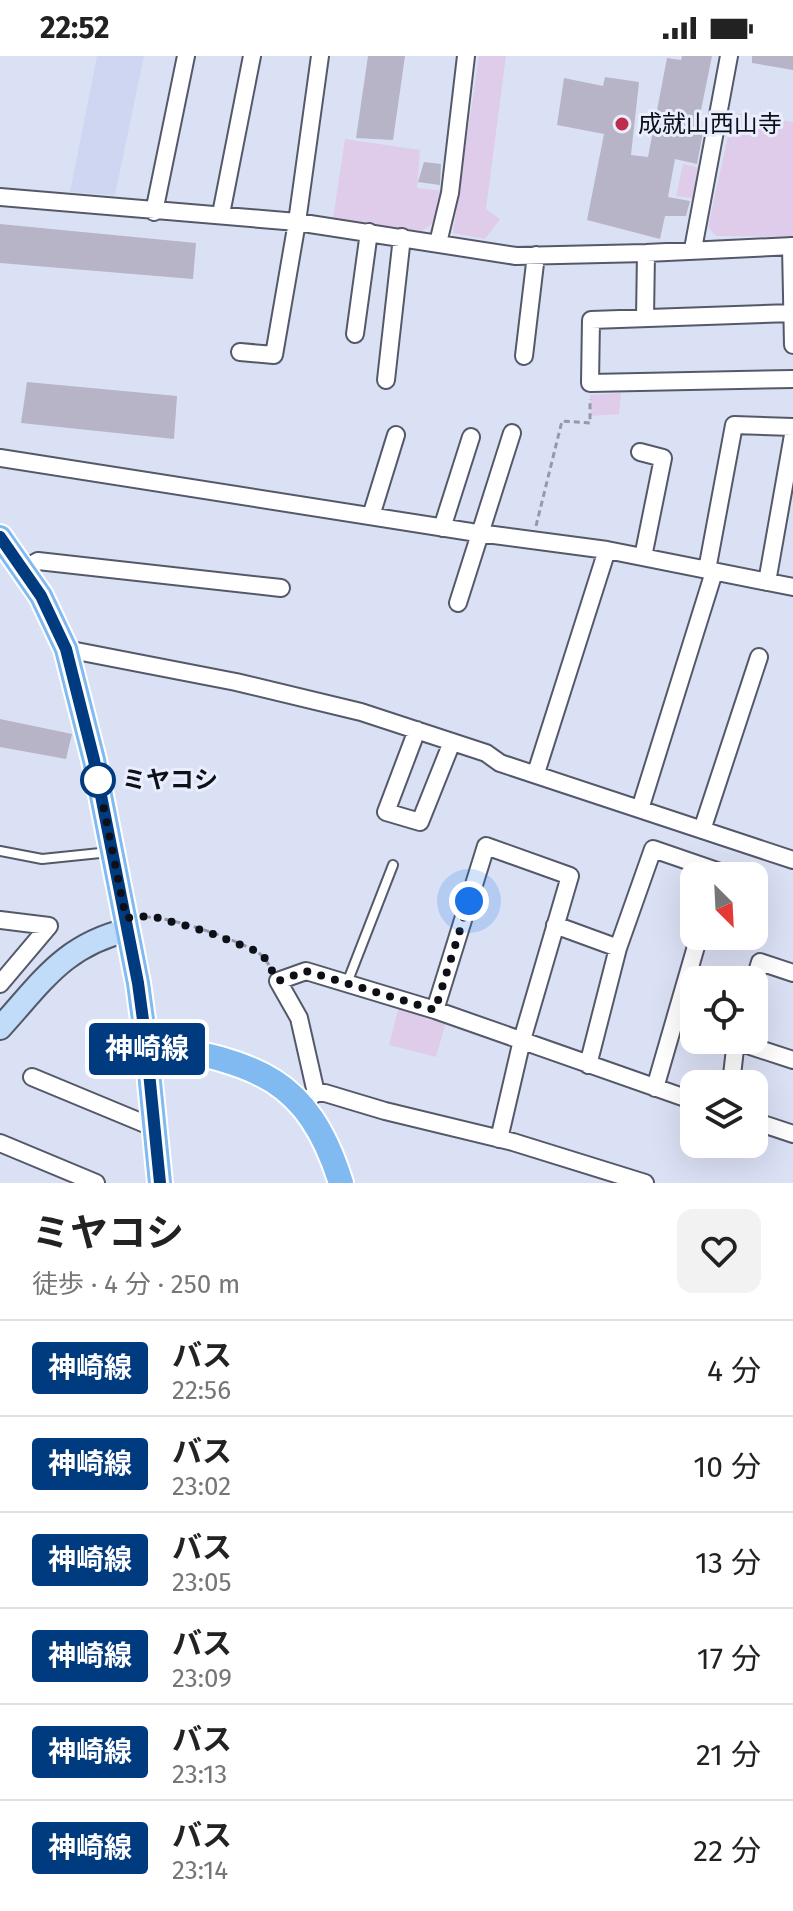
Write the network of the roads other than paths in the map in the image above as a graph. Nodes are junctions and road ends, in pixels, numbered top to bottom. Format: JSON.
{"nodes":[{"id":1,"x":186,"y":56,"type":"edge"},
{"id":2,"x":252,"y":56,"type":"edge"},
{"id":3,"x":320,"y":56,"type":"edge"},
{"id":4,"x":466,"y":56,"type":"edge"},
{"id":5,"x":729,"y":56,"type":"edge"},
{"id":6,"x":0,"y":197,"type":"edge"},
{"id":7,"x":154,"y":212,"type":"junction"},
{"id":8,"x":221,"y":214,"type":"junction"},
{"id":9,"x":297,"y":222,"type":"junction"},
{"id":10,"x":369,"y":232,"type":"junction"},
{"id":11,"x":402,"y":237,"type":"junction"},
{"id":12,"x":438,"y":243,"type":"junction"},
{"id":13,"x":792,"y":246,"type":"edge"},
{"id":14,"x":693,"y":249,"type":"junction"},
{"id":15,"x":646,"y":253,"type":"junction"},
{"id":16,"x":536,"y":255,"type":"junction"},
{"id":17,"x":792,"y":313,"type":"edge"},
{"id":18,"x":645,"y":318,"type":"junction"},
{"id":19,"x":355,"y":334,"type":"dead end"},
{"id":20,"x":793,"y":345,"type":"edge"},
{"id":21,"x":240,"y":352,"type":"dead end"},
{"id":22,"x":524,"y":356,"type":"dead end"},
{"id":23,"x":793,"y":379,"type":"edge"},
{"id":24,"x":386,"y":380,"type":"dead end"},
{"id":25,"x":793,"y":427,"type":"edge"},
{"id":26,"x":512,"y":433,"type":"dead end"},
{"id":27,"x":396,"y":435,"type":"dead end"},
{"id":28,"x":793,"y":435,"type":"edge"},
{"id":29,"x":471,"y":437,"type":"dead end"},
{"id":30,"x":640,"y":452,"type":"dead end"},
{"id":31,"x":0,"y":458,"type":"edge"},
{"id":32,"x":371,"y":516,"type":"junction"},
{"id":33,"x":442,"y":528,"type":"junction"},
{"id":34,"x":482,"y":534,"type":"junction"},
{"id":35,"x":0,"y":537,"type":"edge"},
{"id":36,"x":607,"y":550,"type":"junction"},
{"id":37,"x":643,"y":557,"type":"junction"},
{"id":38,"x":24,"y":569,"type":"junction"},
{"id":39,"x":710,"y":571,"type":"junction"},
{"id":40,"x":767,"y":582,"type":"junction"},
{"id":41,"x":793,"y":587,"type":"edge"},
{"id":42,"x":281,"y":588,"type":"dead end"},
{"id":43,"x":458,"y":603,"type":"dead end"},
{"id":44,"x":66,"y":649,"type":"junction"},
{"id":45,"x":759,"y":657,"type":"dead end"},
{"id":46,"x":417,"y":730,"type":"junction"},
{"id":47,"x":452,"y":742,"type":"junction"},
{"id":48,"x":536,"y":773,"type":"junction"},
{"id":49,"x":640,"y":809,"type":"junction"},
{"id":50,"x":702,"y":830,"type":"junction"},
{"id":51,"x":0,"y":851,"type":"edge"},
{"id":52,"x":113,"y":851,"type":"junction"},
{"id":53,"x":793,"y":860,"type":"edge"},
{"id":54,"x":691,"y":862,"type":"edge"},
{"id":55,"x":393,"y":865,"type":"dead end"},
{"id":56,"x":0,"y":920,"type":"edge"},
{"id":57,"x":127,"y":924,"type":"junction"},
{"id":58,"x":555,"y":925,"type":"junction"},
{"id":59,"x":618,"y":948,"type":"junction"},
{"id":60,"x":695,"y":950,"type":"edge"},
{"id":61,"x":759,"y":966,"type":"edge"},
{"id":62,"x":793,"y":973,"type":"edge"},
{"id":63,"x":347,"y":983,"type":"junction"},
{"id":64,"x":0,"y":984,"type":"edge"},
{"id":65,"x":435,"y":1010,"type":"junction"},
{"id":66,"x":0,"y":1028,"type":"edge"},
{"id":67,"x":522,"y":1040,"type":"junction"},
{"id":68,"x":146,"y":1042,"type":"junction"},
{"id":69,"x":768,"y":1051,"type":"edge"},
{"id":70,"x":793,"y":1060,"type":"edge"},
{"id":71,"x":588,"y":1065,"type":"junction"},
{"id":72,"x":32,"y":1077,"type":"dead end"},
{"id":73,"x":655,"y":1088,"type":"junction"},
{"id":74,"x":680,"y":1096,"type":"edge"},
{"id":75,"x":308,"y":1098,"type":"junction"},
{"id":76,"x":768,"y":1126,"type":"edge"},
{"id":77,"x":155,"y":1128,"type":"junction"},
{"id":78,"x":793,"y":1134,"type":"edge"},
{"id":79,"x":499,"y":1139,"type":"junction"},
{"id":80,"x":0,"y":1143,"type":"edge"},
{"id":81,"x":96,"y":1183,"type":"edge"},
{"id":82,"x":160,"y":1183,"type":"edge"},
{"id":83,"x":341,"y":1183,"type":"edge"},
{"id":84,"x":645,"y":1183,"type":"edge"}],
"edges":[{"from":1,"to":7,"type":"street"},
{"from":2,"to":8,"type":"street"},
{"from":3,"to":9,"type":"street"},
{"from":4,"to":12,"type":"street"},
{"from":5,"to":14,"type":"street"},
{"from":6,"to":7,"type":"street"},
{"from":7,"to":8,"type":"street"},
{"from":8,"to":9,"type":"street"},
{"from":9,"to":10,"type":"street"},
{"from":9,"to":21,"type":"street"},
{"from":10,"to":11,"type":"street"},
{"from":10,"to":19,"type":"street"},
{"from":11,"to":12,"type":"street"},
{"from":11,"to":24,"type":"street"},
{"from":12,"to":16,"type":"street"},
{"from":13,"to":14,"type":"street"},
{"from":13,"to":17,"type":"street"},
{"from":14,"to":15,"type":"street"},
{"from":15,"to":16,"type":"street"},
{"from":15,"to":18,"type":"street"},
{"from":16,"to":22,"type":"street"},
{"from":17,"to":18,"type":"street"},
{"from":17,"to":20,"type":"street"},
{"from":18,"to":23,"type":"street"},
{"from":25,"to":39,"type":"street"},
{"from":26,"to":34,"type":"street"},
{"from":27,"to":32,"type":"street"},
{"from":28,"to":40,"type":"street"},
{"from":29,"to":33,"type":"street"},
{"from":30,"to":37,"type":"street"},
{"from":31,"to":32,"type":"street"},
{"from":32,"to":33,"type":"street"},
{"from":33,"to":34,"type":"street"},
{"from":34,"to":36,"type":"street"},
{"from":34,"to":43,"type":"street"},
{"from":35,"to":38,"type":"main road"},
{"from":36,"to":37,"type":"street"},
{"from":36,"to":48,"type":"street"},
{"from":37,"to":39,"type":"street"},
{"from":38,"to":42,"type":"street"},
{"from":38,"to":44,"type":"main road"},
{"from":39,"to":40,"type":"street"},
{"from":39,"to":49,"type":"street"},
{"from":40,"to":41,"type":"street"},
{"from":44,"to":46,"type":"street"},
{"from":44,"to":52,"type":"main road"},
{"from":45,"to":50,"type":"street"},
{"from":46,"to":47,"type":"street"},
{"from":46,"to":47,"type":"street"},
{"from":47,"to":48,"type":"street"},
{"from":48,"to":49,"type":"street"},
{"from":49,"to":50,"type":"street"},
{"from":50,"to":53,"type":"street"},
{"from":51,"to":52,"type":"lane"},
{"from":52,"to":57,"type":"main road"},
{"from":54,"to":59,"type":"street"},
{"from":55,"to":63,"type":"lane"},
{"from":56,"to":64,"type":"street"},
{"from":57,"to":66,"type":"street"},
{"from":57,"to":68,"type":"main road"},
{"from":58,"to":59,"type":"street"},
{"from":58,"to":65,"type":"street"},
{"from":58,"to":67,"type":"street"},
{"from":59,"to":71,"type":"street"},
{"from":60,"to":73,"type":"street"},
{"from":61,"to":62,"type":"street"},
{"from":63,"to":65,"type":"street"},
{"from":63,"to":75,"type":"street"},
{"from":65,"to":67,"type":"street"},
{"from":67,"to":71,"type":"street"},
{"from":67,"to":79,"type":"street"},
{"from":68,"to":75,"type":"main road"},
{"from":68,"to":77,"type":"main road"},
{"from":69,"to":70,"type":"street"},
{"from":71,"to":73,"type":"street"},
{"from":72,"to":77,"type":"street"},
{"from":73,"to":74,"type":"street"},
{"from":75,"to":79,"type":"street"},
{"from":75,"to":83,"type":"main road"},
{"from":76,"to":78,"type":"street"},
{"from":77,"to":82,"type":"main road"},
{"from":79,"to":84,"type":"street"},
{"from":80,"to":81,"type":"street"}]}
